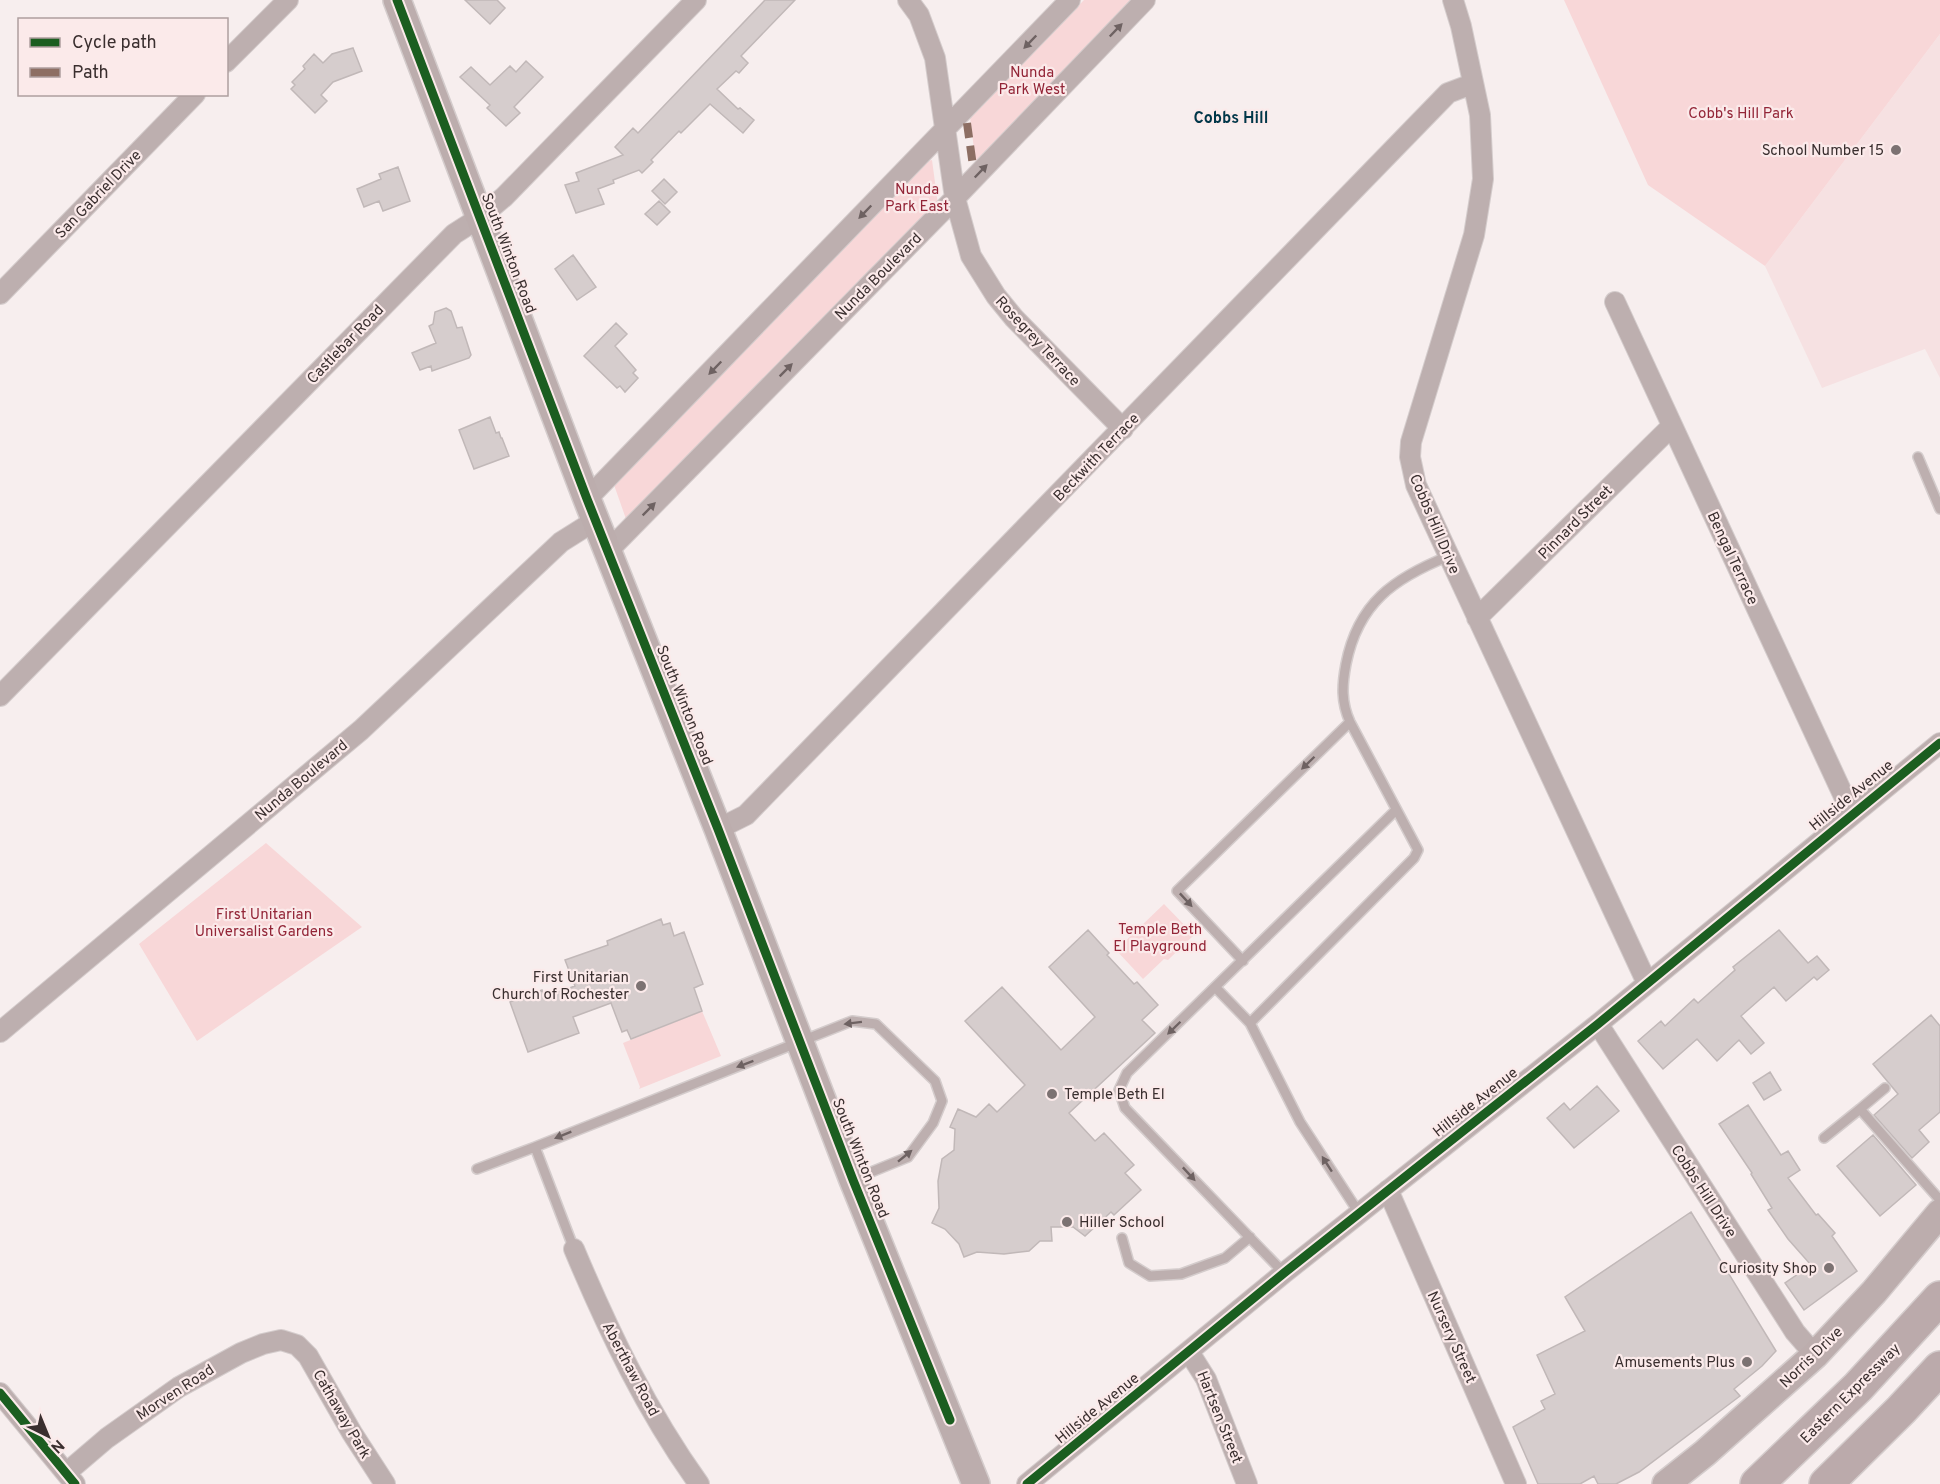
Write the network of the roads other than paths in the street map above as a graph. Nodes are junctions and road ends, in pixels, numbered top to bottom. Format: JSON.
{"nodes":[{"id":1,"x":288,"y":0,"type":"edge"},
{"id":2,"x":397,"y":0,"type":"edge"},
{"id":3,"x":696,"y":0,"type":"edge"},
{"id":4,"x":908,"y":0,"type":"edge"},
{"id":5,"x":1070,"y":0,"type":"edge"},
{"id":6,"x":1145,"y":0,"type":"edge"},
{"id":7,"x":1453,"y":0,"type":"edge"},
{"id":8,"x":228,"y":61,"type":"edge"},
{"id":9,"x":1472,"y":84,"type":"junction"},
{"id":10,"x":193,"y":96,"type":"edge"},
{"id":11,"x":945,"y":129,"type":"junction"},
{"id":12,"x":956,"y":198,"type":"junction"},
{"id":13,"x":479,"y":218,"type":"junction"},
{"id":14,"x":0,"y":294,"type":"edge"},
{"id":15,"x":1615,"y":302,"type":"dead end"},
{"id":16,"x":1672,"y":426,"type":"junction"},
{"id":17,"x":1122,"y":429,"type":"junction"},
{"id":18,"x":1918,"y":457,"type":"dead end"},
{"id":19,"x":1940,"y":509,"type":"edge"},
{"id":20,"x":592,"y":510,"type":"junction"},
{"id":21,"x":608,"y":551,"type":"junction"},
{"id":22,"x":1449,"y":556,"type":"junction"},
{"id":23,"x":1477,"y":618,"type":"junction"},
{"id":24,"x":0,"y":696,"type":"edge"},
{"id":25,"x":1350,"y":722,"type":"junction"},
{"id":26,"x":1940,"y":743,"type":"edge"},
{"id":27,"x":1396,"y":810,"type":"junction"},
{"id":28,"x":1852,"y":814,"type":"junction"},
{"id":29,"x":718,"y":829,"type":"junction"},
{"id":30,"x":1243,"y":961,"type":"junction"},
{"id":31,"x":1647,"y":983,"type":"junction"},
{"id":32,"x":1216,"y":988,"type":"junction"},
{"id":33,"x":1250,"y":1023,"type":"junction"},
{"id":34,"x":1598,"y":1023,"type":"junction"},
{"id":35,"x":0,"y":1032,"type":"edge"},
{"id":36,"x":799,"y":1042,"type":"junction"},
{"id":37,"x":1885,"y":1088,"type":"dead end"},
{"id":38,"x":1860,"y":1109,"type":"junction"},
{"id":39,"x":1824,"y":1138,"type":"dead end"},
{"id":40,"x":535,"y":1147,"type":"junction"},
{"id":41,"x":477,"y":1169,"type":"dead end"},
{"id":42,"x":852,"y":1180,"type":"junction"},
{"id":43,"x":1388,"y":1190,"type":"junction"},
{"id":44,"x":1940,"y":1200,"type":"edge"},
{"id":45,"x":1359,"y":1213,"type":"junction"},
{"id":46,"x":1940,"y":1214,"type":"edge"},
{"id":47,"x":1250,"y":1237,"type":"junction"},
{"id":48,"x":1122,"y":1238,"type":"dead end"},
{"id":49,"x":574,"y":1249,"type":"joint"},
{"id":50,"x":1284,"y":1273,"type":"junction"},
{"id":51,"x":1940,"y":1298,"type":"edge"},
{"id":52,"x":297,"y":1345,"type":"joint"},
{"id":53,"x":1189,"y":1352,"type":"junction"},
{"id":54,"x":1815,"y":1355,"type":"junction"},
{"id":55,"x":1940,"y":1368,"type":"edge"},
{"id":56,"x":0,"y":1393,"type":"edge"},
{"id":57,"x":1901,"y":1410,"type":"junction"},
{"id":58,"x":1810,"y":1434,"type":"junction"},
{"id":59,"x":71,"y":1479,"type":"edge"},
{"id":60,"x":385,"y":1484,"type":"edge"},
{"id":61,"x":699,"y":1484,"type":"edge"},
{"id":62,"x":976,"y":1484,"type":"edge"},
{"id":63,"x":1027,"y":1484,"type":"edge"},
{"id":64,"x":1247,"y":1484,"type":"edge"},
{"id":65,"x":1516,"y":1484,"type":"edge"},
{"id":66,"x":1666,"y":1484,"type":"edge"},
{"id":67,"x":1738,"y":1484,"type":"edge"},
{"id":68,"x":1756,"y":1484,"type":"edge"},
{"id":69,"x":1826,"y":1484,"type":"edge"},
{"id":70,"x":1834,"y":1484,"type":"edge"}],
"edges":[{"from":1,"to":8,"type":"street"},
{"from":2,"to":13,"type":"main road","name":"South Winton Road"},
{"from":3,"to":13,"type":"street","name":"Castlebar Road"},
{"from":4,"to":11,"type":"street","name":"Rosegrey Terrace"},
{"from":5,"to":11,"type":"street","name":"Nunda Boulevard","one_way":true},
{"from":12,"to":6,"type":"street","name":"Nunda Boulevard","one_way":true},
{"from":7,"to":9,"type":"street","name":"Cobbs Hill Drive"},
{"from":9,"to":17,"type":"street","name":"Beckwith Terrace"},
{"from":9,"to":22,"type":"street","name":"Cobbs Hill Drive"},
{"from":10,"to":14,"type":"street","name":"San Gabriel Drive"},
{"from":11,"to":12,"type":"street","name":"Rosegrey Terrace"},
{"from":11,"to":20,"type":"street","name":"Nunda Boulevard","one_way":true},
{"from":12,"to":17,"type":"street","name":"Rosegrey Terrace"},
{"from":21,"to":12,"type":"street","name":"Nunda Boulevard","one_way":true},
{"from":13,"to":20,"type":"main road","name":"South Winton Road"},
{"from":13,"to":24,"type":"street","name":"Castlebar Road"},
{"from":15,"to":16,"type":"street","name":"Bengal Terrace"},
{"from":16,"to":23,"type":"street","name":"Pinnard Street"},
{"from":16,"to":28,"type":"street","name":"Bengal Terrace"},
{"from":17,"to":29,"type":"street","name":"Beckwith Terrace"},
{"from":18,"to":19,"type":"lane"},
{"from":20,"to":21,"type":"main road","name":"South Winton Road"},
{"from":20,"to":35,"type":"street","name":"Nunda Boulevard"},
{"from":21,"to":29,"type":"main road","name":"South Winton Road"},
{"from":22,"to":23,"type":"street","name":"Cobbs Hill Drive"},
{"from":22,"to":25,"type":"lane"},
{"from":23,"to":31,"type":"street","name":"Cobbs Hill Drive"},
{"from":25,"to":27,"type":"lane"},
{"from":25,"to":30,"type":"lane","one_way":true},
{"from":26,"to":28,"type":"street","name":"Hillside Avenue"},
{"from":27,"to":30,"type":"lane"},
{"from":27,"to":33,"type":"lane"},
{"from":28,"to":31,"type":"street","name":"Hillside Avenue"},
{"from":29,"to":36,"type":"main road","name":"South Winton Road"},
{"from":30,"to":32,"type":"lane"},
{"from":31,"to":34,"type":"street","name":"Hillside Avenue"},
{"from":32,"to":33,"type":"lane"},
{"from":32,"to":47,"type":"lane","one_way":true},
{"from":45,"to":33,"type":"lane","one_way":true},
{"from":34,"to":43,"type":"street","name":"Hillside Avenue"},
{"from":34,"to":54,"type":"street","name":"Cobbs Hill Drive"},
{"from":36,"to":40,"type":"lane","one_way":true},
{"from":36,"to":42,"type":"main road","name":"South Winton Road"},
{"from":42,"to":36,"type":"lane","one_way":true},
{"from":37,"to":38,"type":"lane"},
{"from":38,"to":39,"type":"lane"},
{"from":38,"to":44,"type":"lane"},
{"from":40,"to":41,"type":"lane"},
{"from":40,"to":49,"type":"lane"},
{"from":42,"to":62,"type":"main road","name":"South Winton Road"},
{"from":43,"to":45,"type":"street","name":"Hillside Avenue"},
{"from":43,"to":65,"type":"street","name":"Nursery Street"},
{"from":45,"to":50,"type":"street","name":"Hillside Avenue"},
{"from":46,"to":54,"type":"main road","name":"Norris Drive"},
{"from":47,"to":48,"type":"lane"},
{"from":47,"to":50,"type":"lane"},
{"from":49,"to":61,"type":"street","name":"Aberthaw Road"},
{"from":50,"to":53,"type":"street","name":"Hillside Avenue"},
{"from":51,"to":58,"type":"highway","name":"Eastern Expressway"},
{"from":52,"to":59,"type":"street","name":"Morven Road"},
{"from":52,"to":60,"type":"street","name":"Cathaway Park"},
{"from":53,"to":63,"type":"street","name":"Hillside Avenue"},
{"from":53,"to":64,"type":"street","name":"Hartsen Street"},
{"from":54,"to":66,"type":"main road","name":"Norris Drive"},
{"from":55,"to":57,"type":"highway"},
{"from":56,"to":59,"type":"street"},
{"from":57,"to":69,"type":"highway"},
{"from":57,"to":70,"type":"highway"},
{"from":58,"to":67,"type":"highway"},
{"from":58,"to":68,"type":"highway","name":"Eastern Expressway"}]}
